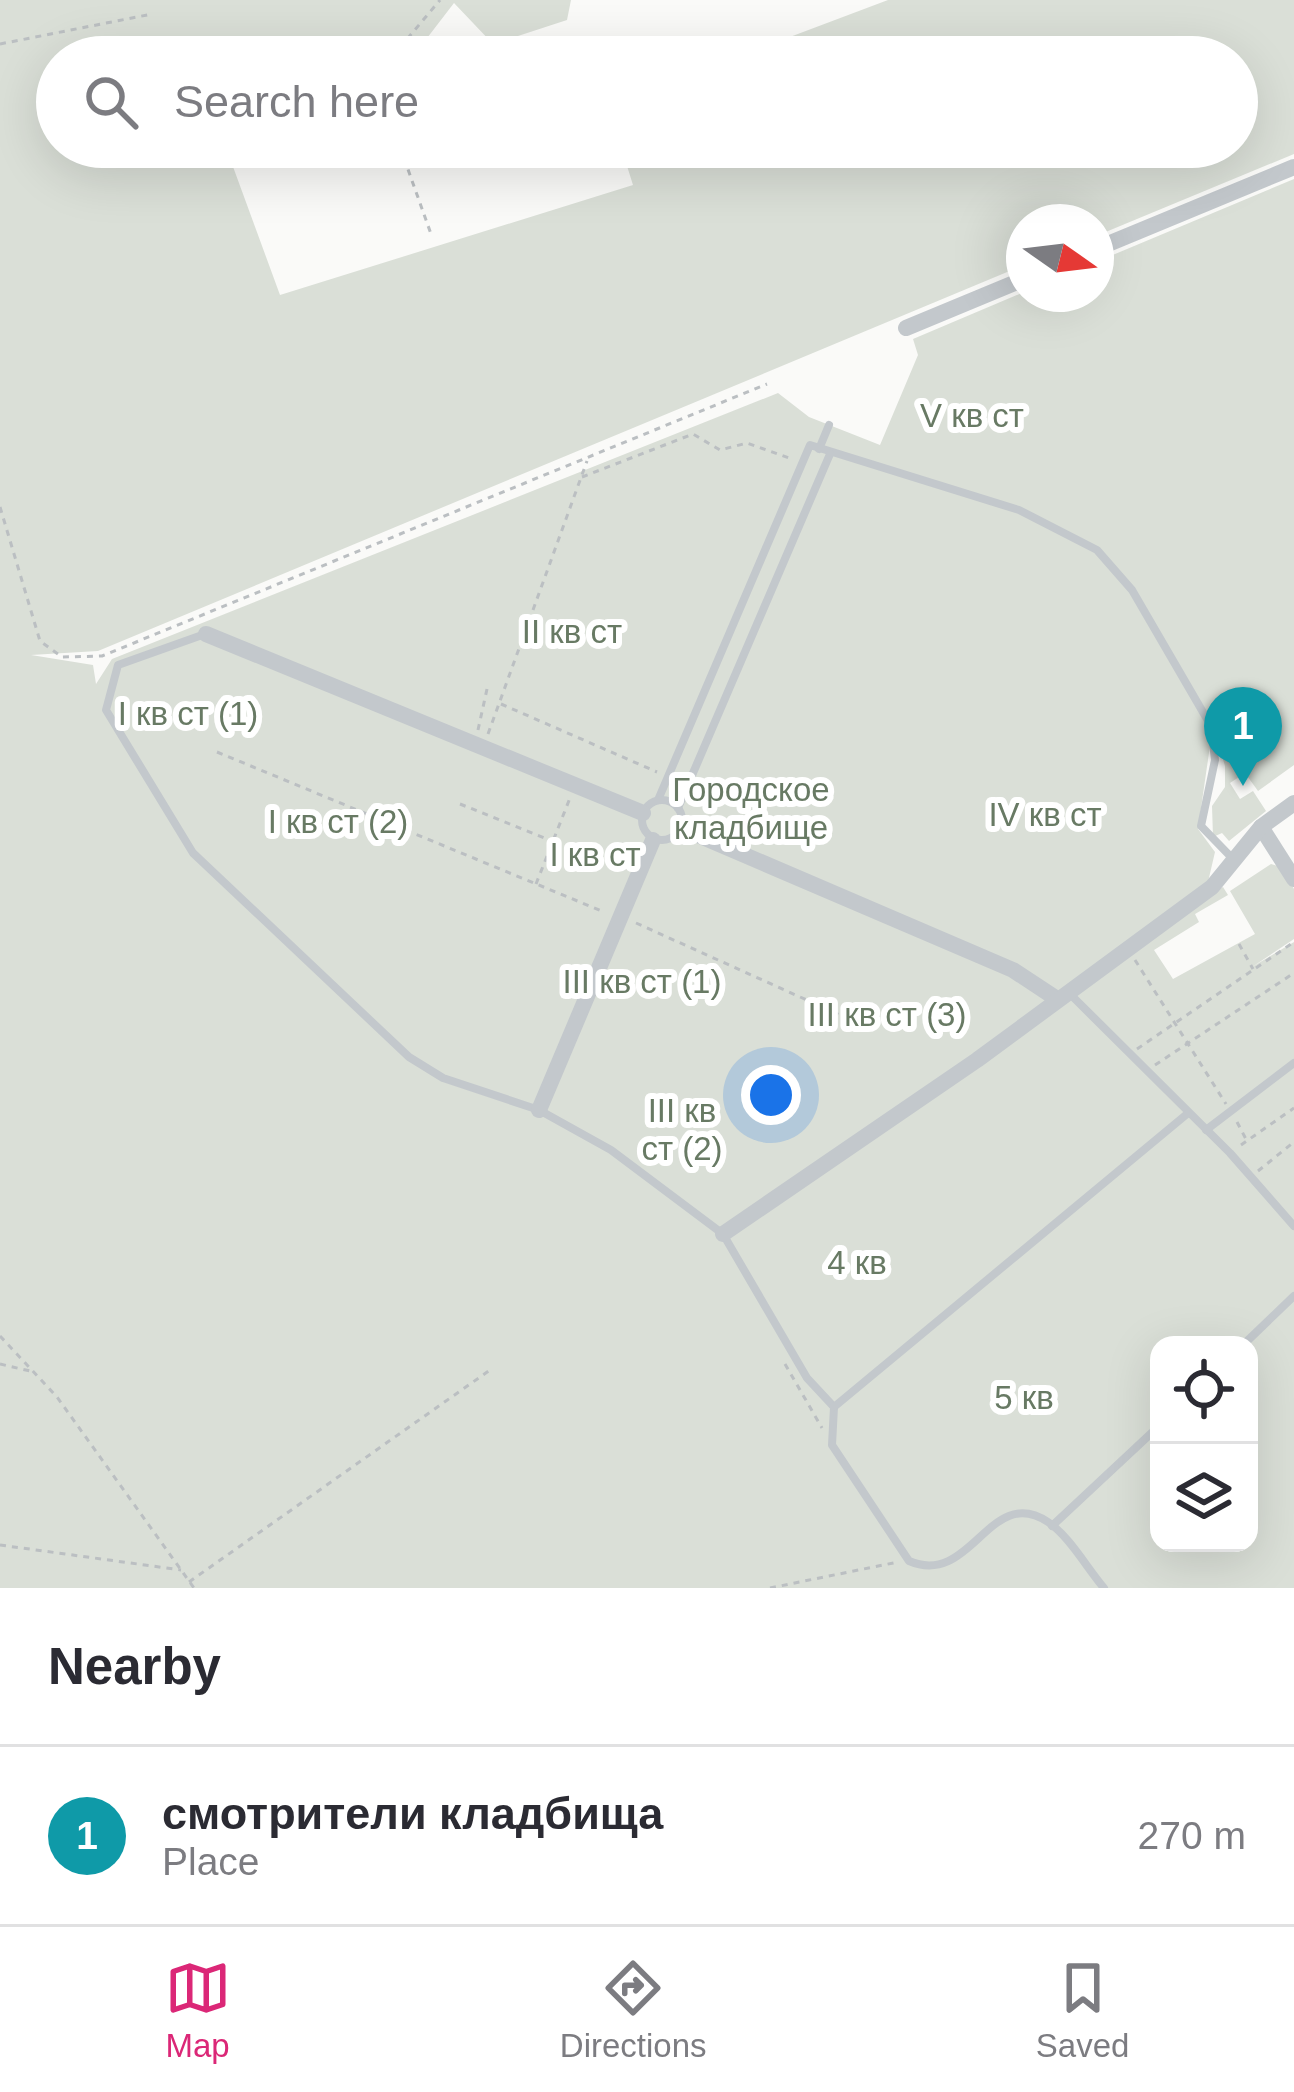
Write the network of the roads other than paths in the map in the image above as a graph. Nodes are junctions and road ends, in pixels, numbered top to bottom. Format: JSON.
{"nodes":[{"id":1,"x":1294,"y":167,"type":"edge"},
{"id":2,"x":1114,"y":242,"type":"edge"},
{"id":3,"x":1006,"y":286,"type":"edge"},
{"id":4,"x":906,"y":328,"type":"dead end"},
{"id":5,"x":829,"y":425,"type":"dead end"},
{"id":6,"x":820,"y":449,"type":"junction"},
{"id":7,"x":830,"y":454,"type":"junction"},
{"id":8,"x":206,"y":634,"type":"joint"},
{"id":9,"x":1294,"y":803,"type":"edge"},
{"id":10,"x":651,"y":806,"type":"junction"},
{"id":11,"x":679,"y":808,"type":"junction"},
{"id":12,"x":679,"y":827,"type":"junction"},
{"id":13,"x":1261,"y":827,"type":"junction"},
{"id":14,"x":653,"y":840,"type":"junction"},
{"id":15,"x":1233,"y":859,"type":"junction"},
{"id":16,"x":1294,"y":879,"type":"edge"},
{"id":17,"x":1063,"y":996,"type":"junction"},
{"id":18,"x":1294,"y":1064,"type":"edge"},
{"id":19,"x":539,"y":1110,"type":"junction"},
{"id":20,"x":1187,"y":1114,"type":"junction"},
{"id":21,"x":1206,"y":1130,"type":"junction"},
{"id":22,"x":1290,"y":1214,"type":"edge"},
{"id":23,"x":1294,"y":1226,"type":"edge"},
{"id":24,"x":723,"y":1234,"type":"junction"},
{"id":25,"x":1294,"y":1296,"type":"edge"},
{"id":26,"x":1252,"y":1336,"type":"edge"},
{"id":27,"x":833,"y":1407,"type":"junction"},
{"id":28,"x":1150,"y":1434,"type":"edge"},
{"id":29,"x":1052,"y":1526,"type":"junction"},
{"id":30,"x":1104,"y":1588,"type":"edge"}],
"edges":[{"from":1,"to":2,"type":"street"},
{"from":3,"to":4,"type":"street"},
{"from":5,"to":6,"type":"lane"},
{"from":6,"to":7,"type":"lane"},
{"from":6,"to":10,"type":"lane"},
{"from":7,"to":11,"type":"lane"},
{"from":7,"to":15,"type":"lane"},
{"from":8,"to":10,"type":"street"},
{"from":8,"to":19,"type":"lane"},
{"from":9,"to":13,"type":"street"},
{"from":10,"to":11,"type":"lane"},
{"from":10,"to":14,"type":"lane"},
{"from":11,"to":12,"type":"lane"},
{"from":12,"to":14,"type":"lane"},
{"from":12,"to":17,"type":"street"},
{"from":13,"to":15,"type":"street"},
{"from":13,"to":16,"type":"street"},
{"from":14,"to":19,"type":"street"},
{"from":15,"to":17,"type":"street"},
{"from":17,"to":20,"type":"lane"},
{"from":17,"to":24,"type":"street"},
{"from":18,"to":21,"type":"lane"},
{"from":19,"to":24,"type":"lane"},
{"from":20,"to":21,"type":"lane"},
{"from":20,"to":27,"type":"lane"},
{"from":21,"to":22,"type":"lane"},
{"from":22,"to":23,"type":"lane"},
{"from":24,"to":27,"type":"lane"},
{"from":25,"to":26,"type":"lane"},
{"from":27,"to":29,"type":"lane"},
{"from":28,"to":29,"type":"lane"},
{"from":29,"to":30,"type":"lane"}]}
